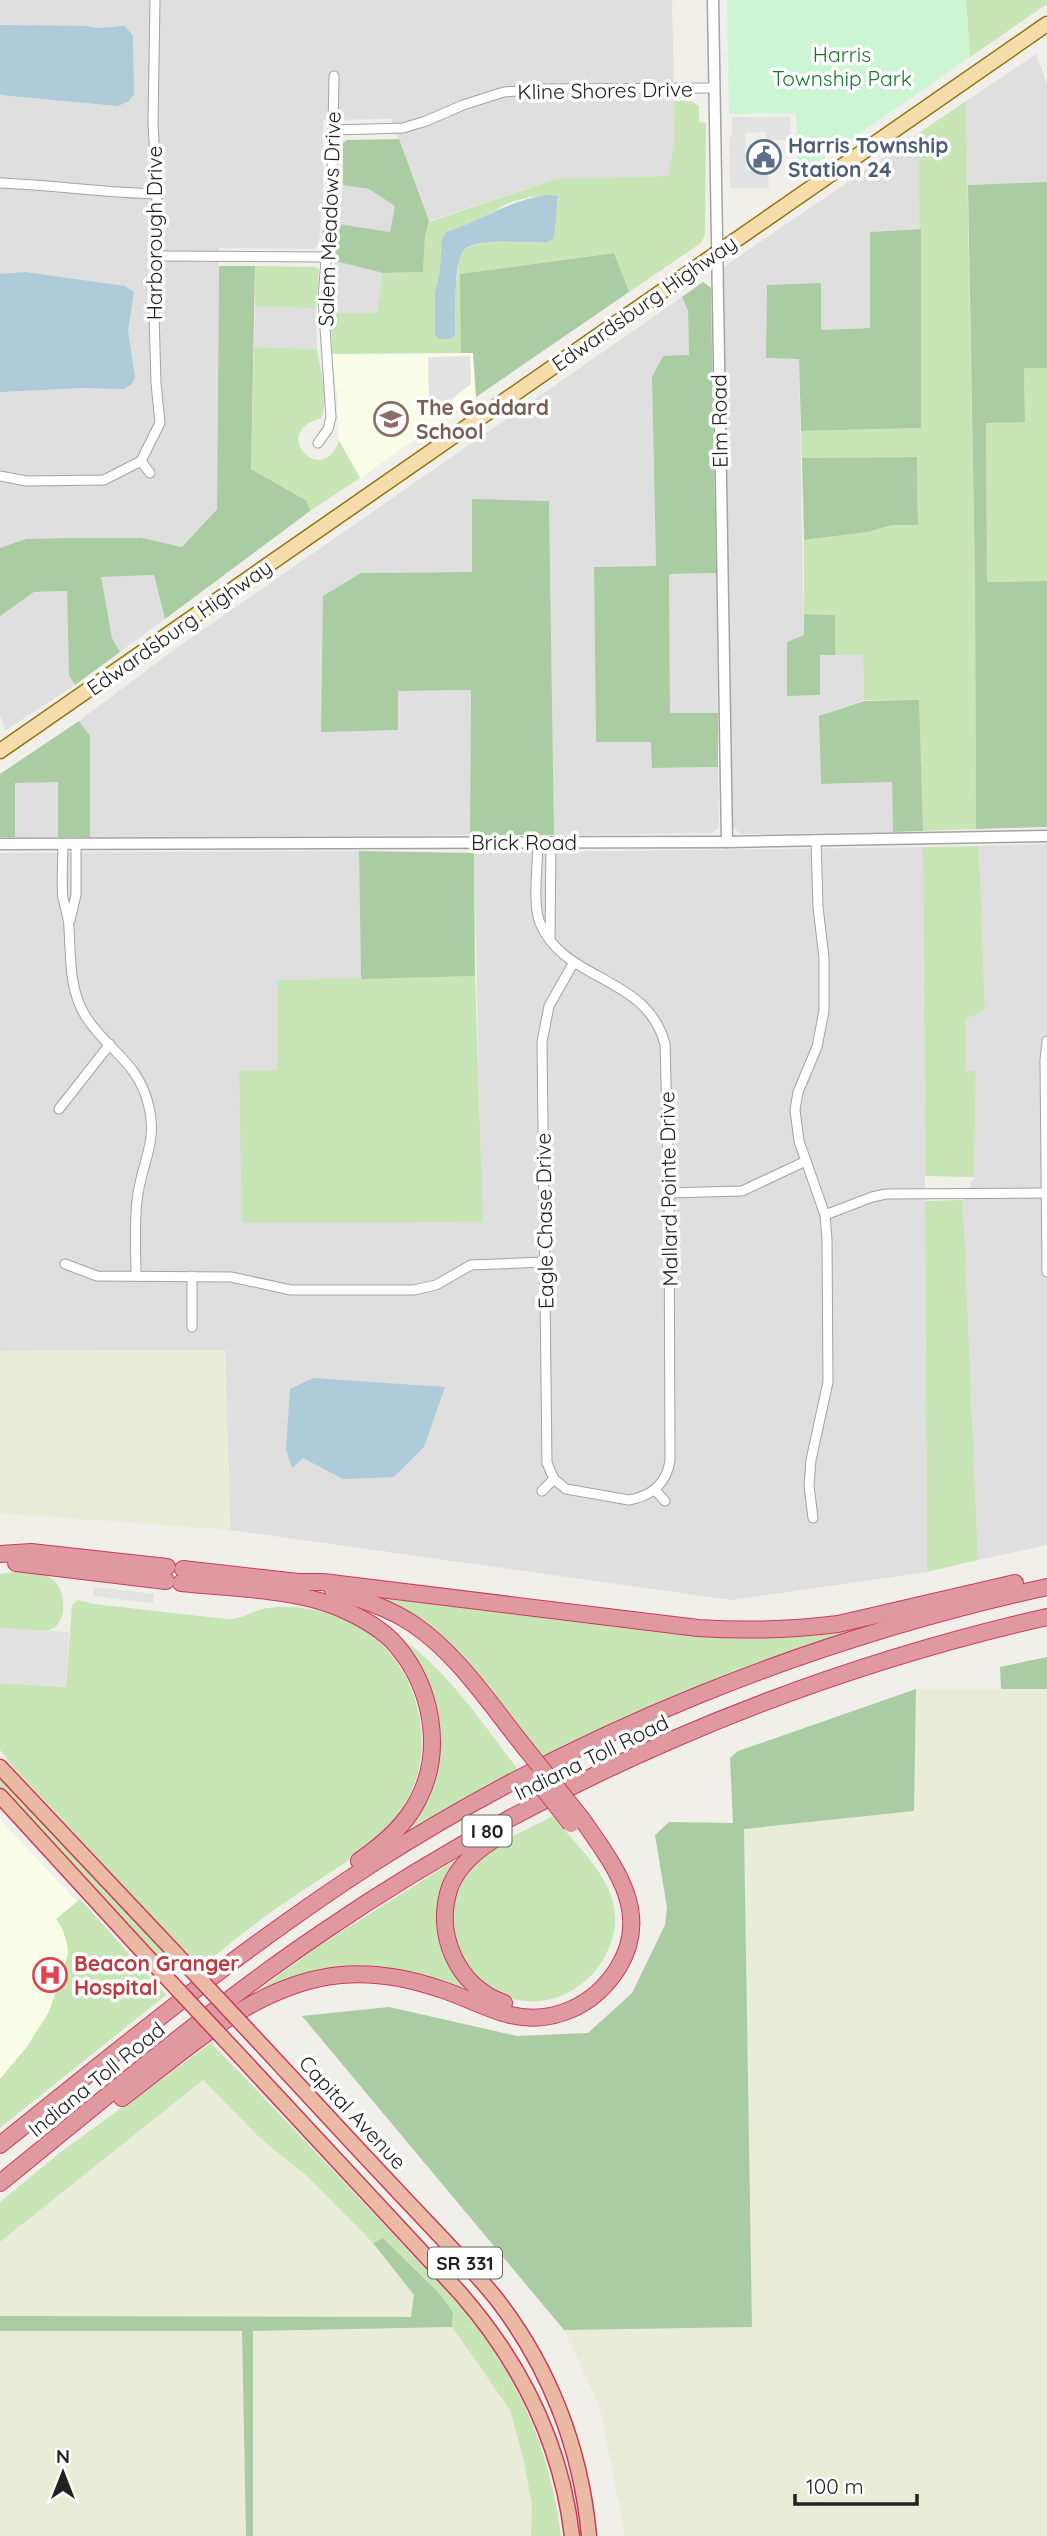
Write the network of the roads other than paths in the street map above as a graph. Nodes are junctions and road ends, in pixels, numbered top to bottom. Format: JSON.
{"nodes":[{"id":1,"x":155,"y":0,"type":"edge"},
{"id":2,"x":713,"y":0,"type":"edge"},
{"id":3,"x":1047,"y":24,"type":"edge"},
{"id":4,"x":334,"y":76,"type":"dead end"},
{"id":5,"x":714,"y":88,"type":"junction"},
{"id":6,"x":334,"y":130,"type":"junction"},
{"id":7,"x":0,"y":183,"type":"edge"},
{"id":8,"x":157,"y":194,"type":"junction"},
{"id":9,"x":716,"y":252,"type":"junction"},
{"id":10,"x":156,"y":256,"type":"junction"},
{"id":11,"x":326,"y":257,"type":"junction"},
{"id":12,"x":318,"y":443,"type":"dead end"},
{"id":13,"x":141,"y":461,"type":"junction"},
{"id":14,"x":150,"y":474,"type":"dead end"},
{"id":15,"x":0,"y":475,"type":"edge"},
{"id":16,"x":0,"y":751,"type":"edge"},
{"id":17,"x":1047,"y":836,"type":"edge"},
{"id":18,"x":816,"y":840,"type":"junction"},
{"id":19,"x":538,"y":842,"type":"junction"},
{"id":20,"x":551,"y":842,"type":"junction"},
{"id":21,"x":727,"y":842,"type":"junction"},
{"id":22,"x":0,"y":844,"type":"edge"},
{"id":23,"x":63,"y":844,"type":"junction"},
{"id":24,"x":76,"y":844,"type":"junction"},
{"id":25,"x":69,"y":926,"type":"junction"},
{"id":26,"x":550,"y":938,"type":"junction"},
{"id":27,"x":574,"y":962,"type":"junction"},
{"id":28,"x":1047,"y":1041,"type":"edge"},
{"id":29,"x":110,"y":1045,"type":"junction"},
{"id":30,"x":59,"y":1108,"type":"dead end"},
{"id":31,"x":806,"y":1161,"type":"junction"},
{"id":32,"x":1046,"y":1193,"type":"edge"},
{"id":33,"x":669,"y":1194,"type":"junction"},
{"id":34,"x":825,"y":1215,"type":"junction"},
{"id":35,"x":544,"y":1262,"type":"junction"},
{"id":36,"x":65,"y":1264,"type":"dead end"},
{"id":37,"x":1047,"y":1272,"type":"edge"},
{"id":38,"x":136,"y":1276,"type":"junction"},
{"id":39,"x":192,"y":1276,"type":"junction"},
{"id":40,"x":192,"y":1326,"type":"dead end"},
{"id":41,"x":556,"y":1482,"type":"junction"},
{"id":42,"x":655,"y":1490,"type":"junction"},
{"id":43,"x":542,"y":1491,"type":"dead end"},
{"id":44,"x":665,"y":1501,"type":"dead end"},
{"id":45,"x":813,"y":1518,"type":"dead end"},
{"id":46,"x":0,"y":1554,"type":"edge"},
{"id":47,"x":0,"y":1564,"type":"edge"},
{"id":48,"x":174,"y":1575,"type":"junction"},
{"id":49,"x":1047,"y":1578,"type":"edge"},
{"id":50,"x":298,"y":1582,"type":"junction"},
{"id":51,"x":1047,"y":1587,"type":"edge"},
{"id":52,"x":307,"y":1597,"type":"junction"},
{"id":53,"x":1047,"y":1617,"type":"edge"},
{"id":54,"x":521,"y":1752,"type":"junction"},
{"id":55,"x":638,"y":1755,"type":"junction"},
{"id":56,"x":0,"y":1767,"type":"edge"},
{"id":57,"x":0,"y":1796,"type":"edge"},
{"id":58,"x":577,"y":1821,"type":"junction"},
{"id":59,"x":246,"y":1951,"type":"junction"},
{"id":60,"x":0,"y":2145,"type":"edge"},
{"id":61,"x":30,"y":2159,"type":"junction"},
{"id":62,"x":0,"y":2183,"type":"edge"},
{"id":63,"x":572,"y":2536,"type":"edge"},
{"id":64,"x":589,"y":2536,"type":"edge"}],
"edges":[{"from":1,"to":8,"type":"street","name":"Harborough Drive"},
{"from":2,"to":5,"type":"street","name":"Elm Road"},
{"from":3,"to":9,"type":"main road","name":"Edwardsburg Highway"},
{"from":4,"to":6,"type":"street","name":"Salem Meadows Drive"},
{"from":5,"to":6,"type":"street","name":"Kline Shores Drive"},
{"from":5,"to":9,"type":"street","name":"Elm Road"},
{"from":6,"to":11,"type":"street","name":"Salem Meadows Drive"},
{"from":7,"to":8,"type":"street"},
{"from":8,"to":10,"type":"street","name":"Harborough Drive"},
{"from":9,"to":16,"type":"main road","name":"Edwardsburg Highway"},
{"from":9,"to":21,"type":"street","name":"Elm Road"},
{"from":10,"to":11,"type":"street"},
{"from":10,"to":13,"type":"street","name":"Harborough Drive"},
{"from":11,"to":12,"type":"street","name":"Salem Meadows Drive"},
{"from":13,"to":14,"type":"street"},
{"from":13,"to":15,"type":"street"},
{"from":17,"to":18,"type":"street","name":"Brick Road"},
{"from":18,"to":21,"type":"street","name":"Brick Road"},
{"from":18,"to":31,"type":"street"},
{"from":19,"to":20,"type":"street","name":"Brick Road"},
{"from":19,"to":24,"type":"street","name":"Brick Road"},
{"from":19,"to":26,"type":"street","name":"Mallard Pointe Drive"},
{"from":20,"to":21,"type":"street","name":"Brick Road"},
{"from":20,"to":26,"type":"street"},
{"from":22,"to":23,"type":"street","name":"Brick Road"},
{"from":23,"to":24,"type":"street","name":"Brick Road"},
{"from":23,"to":25,"type":"street"},
{"from":24,"to":25,"type":"street"},
{"from":25,"to":29,"type":"street"},
{"from":26,"to":27,"type":"street","name":"Mallard Pointe Drive"},
{"from":27,"to":33,"type":"street","name":"Mallard Pointe Drive"},
{"from":27,"to":35,"type":"street","name":"Eagle Chase Drive"},
{"from":28,"to":32,"type":"street"},
{"from":29,"to":30,"type":"street"},
{"from":29,"to":38,"type":"street"},
{"from":31,"to":33,"type":"street"},
{"from":31,"to":34,"type":"street"},
{"from":32,"to":34,"type":"street"},
{"from":32,"to":37,"type":"street"},
{"from":33,"to":42,"type":"street","name":"Mallard Pointe Drive"},
{"from":34,"to":45,"type":"street"},
{"from":35,"to":39,"type":"street"},
{"from":35,"to":41,"type":"street","name":"Eagle Chase Drive"},
{"from":36,"to":38,"type":"street"},
{"from":38,"to":39,"type":"street"},
{"from":39,"to":40,"type":"street"},
{"from":41,"to":42,"type":"street"},
{"from":41,"to":43,"type":"street"},
{"from":42,"to":44,"type":"street"},
{"from":46,"to":48,"type":"highway"},
{"from":47,"to":48,"type":"highway"},
{"from":48,"to":50,"type":"highway"},
{"from":48,"to":52,"type":"highway"},
{"from":49,"to":50,"type":"highway"},
{"from":50,"to":54,"type":"highway"},
{"from":51,"to":59,"type":"highway","name":"Indiana Toll Road","number":"I 80"},
{"from":52,"to":54,"type":"highway"},
{"from":52,"to":59,"type":"highway"},
{"from":53,"to":55,"type":"highway","name":"Indiana Toll Road","number":"I 80"},
{"from":54,"to":58,"type":"highway","bridge":true},
{"from":55,"to":58,"type":"highway"},
{"from":55,"to":61,"type":"highway","name":"Indiana Toll Road","number":"I 80"},
{"from":56,"to":64,"type":"highway","name":"Capital Avenue","number":"SR 331","bridge":true},
{"from":57,"to":63,"type":"highway","number":"SR 331","bridge":true},
{"from":58,"to":61,"type":"highway"},
{"from":59,"to":60,"type":"highway","name":"Indiana Toll Road","number":"I 80"},
{"from":61,"to":62,"type":"highway","name":"Indiana Toll Road","number":"I 80"}]}
